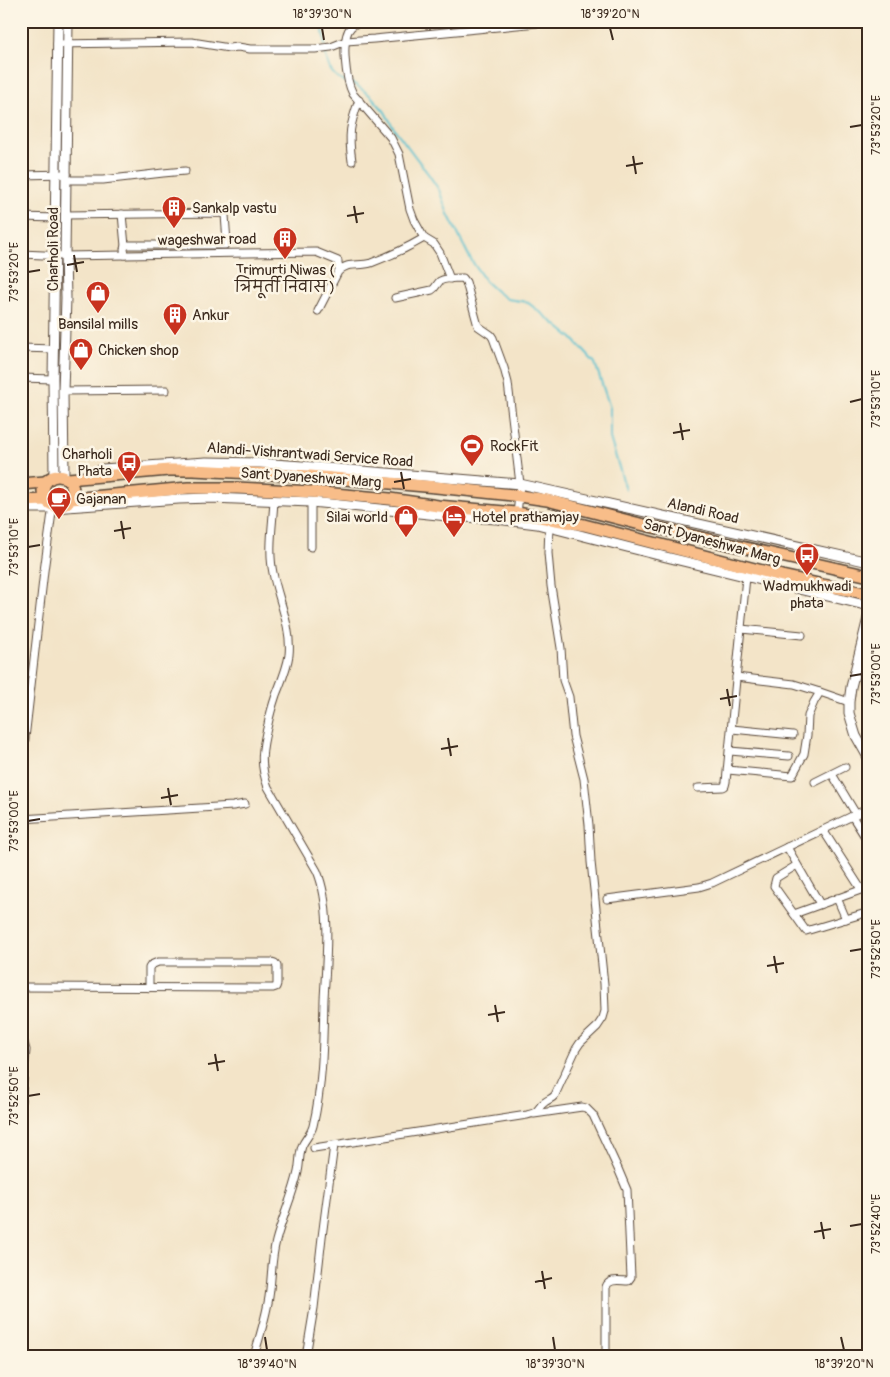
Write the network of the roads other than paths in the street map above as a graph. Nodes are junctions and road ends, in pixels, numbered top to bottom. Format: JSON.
{"nodes":[{"id":1,"x":58,"y":21,"type":"edge"},
{"id":2,"x":68,"y":21,"type":"edge"},
{"id":3,"x":362,"y":21,"type":"edge"},
{"id":4,"x":558,"y":21,"type":"edge"},
{"id":5,"x":346,"y":41,"type":"junction"},
{"id":6,"x":57,"y":44,"type":"junction"},
{"id":7,"x":67,"y":45,"type":"junction"},
{"id":8,"x":359,"y":100,"type":"junction"},
{"id":9,"x":352,"y":161,"type":"dead end"},
{"id":10,"x":185,"y":171,"type":"dead end"},
{"id":11,"x":56,"y":174,"type":"junction"},
{"id":12,"x":21,"y":175,"type":"edge"},
{"id":13,"x":67,"y":177,"type":"junction"},
{"id":14,"x":122,"y":214,"type":"junction"},
{"id":15,"x":66,"y":215,"type":"junction"},
{"id":16,"x":21,"y":217,"type":"edge"},
{"id":17,"x":56,"y":218,"type":"junction"},
{"id":18,"x":424,"y":238,"type":"junction"},
{"id":19,"x":125,"y":246,"type":"junction"},
{"id":20,"x":21,"y":254,"type":"edge"},
{"id":21,"x":125,"y":255,"type":"junction"},
{"id":22,"x":55,"y":256,"type":"junction"},
{"id":23,"x":65,"y":256,"type":"junction"},
{"id":24,"x":340,"y":269,"type":"junction"},
{"id":25,"x":450,"y":279,"type":"junction"},
{"id":26,"x":395,"y":298,"type":"dead end"},
{"id":27,"x":318,"y":311,"type":"dead end"},
{"id":28,"x":21,"y":348,"type":"edge"},
{"id":29,"x":54,"y":349,"type":"junction"},
{"id":30,"x":21,"y":378,"type":"edge"},
{"id":31,"x":53,"y":380,"type":"junction"},
{"id":32,"x":166,"y":390,"type":"dead end"},
{"id":33,"x":63,"y":391,"type":"junction"},
{"id":34,"x":54,"y":426,"type":"junction"},
{"id":35,"x":63,"y":426,"type":"junction"},
{"id":36,"x":89,"y":477,"type":"junction"},
{"id":37,"x":58,"y":478,"type":"junction"},
{"id":38,"x":25,"y":481,"type":"edge"},
{"id":39,"x":520,"y":484,"type":"junction"},
{"id":40,"x":531,"y":486,"type":"joint"},
{"id":41,"x":516,"y":496,"type":"junction"},
{"id":42,"x":70,"y":499,"type":"junction"},
{"id":43,"x":274,"y":500,"type":"junction"},
{"id":44,"x":21,"y":501,"type":"edge"},
{"id":45,"x":311,"y":502,"type":"junction"},
{"id":46,"x":51,"y":504,"type":"junction"},
{"id":47,"x":21,"y":508,"type":"edge"},
{"id":48,"x":516,"y":517,"type":"junction"},
{"id":49,"x":549,"y":527,"type":"junction"},
{"id":50,"x":311,"y":547,"type":"dead end"},
{"id":51,"x":869,"y":562,"type":"edge"},
{"id":52,"x":746,"y":576,"type":"junction"},
{"id":53,"x":869,"y":576,"type":"edge"},
{"id":54,"x":869,"y":594,"type":"edge"},
{"id":55,"x":869,"y":606,"type":"edge"},
{"id":56,"x":869,"y":614,"type":"edge"},
{"id":57,"x":741,"y":629,"type":"junction"},
{"id":58,"x":802,"y":635,"type":"dead end"},
{"id":59,"x":736,"y":677,"type":"junction"},
{"id":60,"x":820,"y":692,"type":"junction"},
{"id":61,"x":849,"y":702,"type":"junction"},
{"id":62,"x":732,"y":729,"type":"junction"},
{"id":63,"x":793,"y":735,"type":"dead end"},
{"id":64,"x":730,"y":751,"type":"junction"},
{"id":65,"x":789,"y":756,"type":"dead end"},
{"id":66,"x":869,"y":759,"type":"edge"},
{"id":67,"x":845,"y":767,"type":"dead end"},
{"id":68,"x":728,"y":770,"type":"junction"},
{"id":69,"x":832,"y":774,"type":"junction"},
{"id":70,"x":815,"y":782,"type":"dead end"},
{"id":71,"x":698,"y":788,"type":"dead end"},
{"id":72,"x":21,"y":789,"type":"edge"},
{"id":73,"x":245,"y":804,"type":"dead end"},
{"id":74,"x":869,"y":808,"type":"edge"},
{"id":75,"x":854,"y":815,"type":"junction"},
{"id":76,"x":21,"y":819,"type":"edge"},
{"id":77,"x":823,"y":830,"type":"junction"},
{"id":78,"x":869,"y":843,"type":"edge"},
{"id":79,"x":787,"y":847,"type":"junction"},
{"id":80,"x":797,"y":864,"type":"junction"},
{"id":81,"x":869,"y":887,"type":"edge"},
{"id":82,"x":861,"y":889,"type":"junction"},
{"id":83,"x":837,"y":898,"type":"junction"},
{"id":84,"x":607,"y":900,"type":"dead end"},
{"id":85,"x":820,"y":904,"type":"junction"},
{"id":86,"x":869,"y":912,"type":"edge"},
{"id":87,"x":794,"y":914,"type":"junction"},
{"id":88,"x":846,"y":918,"type":"junction"},
{"id":89,"x":21,"y":988,"type":"edge"},
{"id":90,"x":149,"y":988,"type":"junction"},
{"id":91,"x":21,"y":1032,"type":"edge"},
{"id":92,"x":21,"y":1101,"type":"edge"},
{"id":93,"x":532,"y":1114,"type":"junction"},
{"id":94,"x":334,"y":1145,"type":"junction"},
{"id":95,"x":314,"y":1148,"type":"dead end"},
{"id":96,"x":254,"y":1356,"type":"edge"},
{"id":97,"x":306,"y":1356,"type":"edge"},
{"id":98,"x":606,"y":1356,"type":"edge"}],
"edges":[{"from":1,"to":6,"type":"street","name":"Charholi Road"},
{"from":2,"to":7,"type":"street","name":"Charholi Road"},
{"from":3,"to":5,"type":"street"},
{"from":4,"to":5,"type":"street"},
{"from":5,"to":7,"type":"street"},
{"from":5,"to":8,"type":"street"},
{"from":6,"to":7,"type":"street"},
{"from":6,"to":11,"type":"street","name":"Charholi Road"},
{"from":7,"to":13,"type":"street","name":"Charholi Road"},
{"from":8,"to":9,"type":"street"},
{"from":8,"to":18,"type":"street"},
{"from":10,"to":13,"type":"street"},
{"from":11,"to":12,"type":"street"},
{"from":11,"to":13,"type":"street"},
{"from":11,"to":17,"type":"street","name":"Charholi Road"},
{"from":13,"to":15,"type":"street","name":"Charholi Road"},
{"from":14,"to":15,"type":"street"},
{"from":14,"to":19,"type":"street"},
{"from":14,"to":19,"type":"street"},
{"from":15,"to":23,"type":"street","name":"Charholi Road"},
{"from":16,"to":17,"type":"street"},
{"from":17,"to":22,"type":"street","name":"Charholi Road"},
{"from":18,"to":24,"type":"street"},
{"from":18,"to":25,"type":"street"},
{"from":19,"to":21,"type":"street"},
{"from":20,"to":22,"type":"street","name":"wageshwar road"},
{"from":21,"to":23,"type":"street","name":"wageshwar road"},
{"from":21,"to":24,"type":"street","name":"wageshwar road"},
{"from":22,"to":23,"type":"street","name":"wageshwar road"},
{"from":22,"to":29,"type":"street","name":"Charholi Road"},
{"from":23,"to":33,"type":"street","name":"Charholi Road"},
{"from":24,"to":27,"type":"street"},
{"from":25,"to":26,"type":"street"},
{"from":25,"to":39,"type":"street"},
{"from":28,"to":29,"type":"street"},
{"from":29,"to":31,"type":"street","name":"Charholi Road"},
{"from":30,"to":31,"type":"street"},
{"from":31,"to":34,"type":"street","name":"Charholi Road"},
{"from":32,"to":33,"type":"street"},
{"from":33,"to":35,"type":"street","name":"Charholi Road"},
{"from":34,"to":35,"type":"street"},
{"from":34,"to":37,"type":"street","name":"Charholi Road"},
{"from":35,"to":37,"type":"street","name":"Charholi Road"},
{"from":36,"to":37,"type":"main road","name":"Sant Dyaneshwar Marg"},
{"from":36,"to":39,"type":"street","name":"Alandi-Vishrantwadi Service Road"},
{"from":36,"to":41,"type":"main road","name":"Sant Dyaneshwar Marg"},
{"from":37,"to":38,"type":"main road","name":"Sant Dyaneshwar Marg"},
{"from":37,"to":42,"type":"main road"},
{"from":37,"to":46,"type":"main road"},
{"from":39,"to":40,"type":"street","name":"Alandi-Vishrantwadi Service Road"},
{"from":39,"to":41,"type":"street"},
{"from":40,"to":51,"type":"street","name":"Alandi Road"},
{"from":41,"to":48,"type":"street"},
{"from":41,"to":53,"type":"main road","name":"Sant Dyaneshwar Marg"},
{"from":42,"to":46,"type":"main road","name":"Sant Dyaneshwar Marg"},
{"from":42,"to":48,"type":"main road","name":"Sant Dyaneshwar Marg"},
{"from":43,"to":45,"type":"street"},
{"from":43,"to":46,"type":"street"},
{"from":43,"to":96,"type":"street"},
{"from":44,"to":46,"type":"main road"},
{"from":45,"to":48,"type":"street"},
{"from":45,"to":50,"type":"street"},
{"from":46,"to":47,"type":"street"},
{"from":46,"to":72,"type":"street"},
{"from":48,"to":49,"type":"street"},
{"from":48,"to":54,"type":"main road","name":"Sant Dyaneshwar Marg"},
{"from":49,"to":52,"type":"street"},
{"from":49,"to":93,"type":"street"},
{"from":52,"to":55,"type":"street"},
{"from":52,"to":57,"type":"street"},
{"from":56,"to":61,"type":"street"},
{"from":57,"to":58,"type":"street"},
{"from":57,"to":59,"type":"street"},
{"from":59,"to":60,"type":"street"},
{"from":59,"to":62,"type":"street"},
{"from":60,"to":61,"type":"street"},
{"from":60,"to":68,"type":"street"},
{"from":61,"to":66,"type":"street"},
{"from":62,"to":63,"type":"street"},
{"from":62,"to":64,"type":"street"},
{"from":64,"to":65,"type":"street"},
{"from":64,"to":68,"type":"street"},
{"from":67,"to":69,"type":"street"},
{"from":68,"to":71,"type":"street"},
{"from":69,"to":70,"type":"street"},
{"from":69,"to":75,"type":"street"},
{"from":73,"to":76,"type":"street"},
{"from":74,"to":75,"type":"street"},
{"from":75,"to":77,"type":"street"},
{"from":75,"to":78,"type":"street"},
{"from":77,"to":79,"type":"street"},
{"from":77,"to":82,"type":"street"},
{"from":79,"to":80,"type":"street"},
{"from":79,"to":84,"type":"street"},
{"from":80,"to":85,"type":"street"},
{"from":80,"to":87,"type":"street"},
{"from":81,"to":82,"type":"street"},
{"from":82,"to":83,"type":"street"},
{"from":83,"to":85,"type":"street"},
{"from":83,"to":88,"type":"street"},
{"from":85,"to":87,"type":"street"},
{"from":86,"to":88,"type":"street"},
{"from":87,"to":88,"type":"street"},
{"from":89,"to":90,"type":"street"},
{"from":90,"to":90,"type":"street"},
{"from":91,"to":92,"type":"street"},
{"from":93,"to":94,"type":"street"},
{"from":93,"to":98,"type":"street"},
{"from":94,"to":95,"type":"street"},
{"from":94,"to":97,"type":"street"}]}
